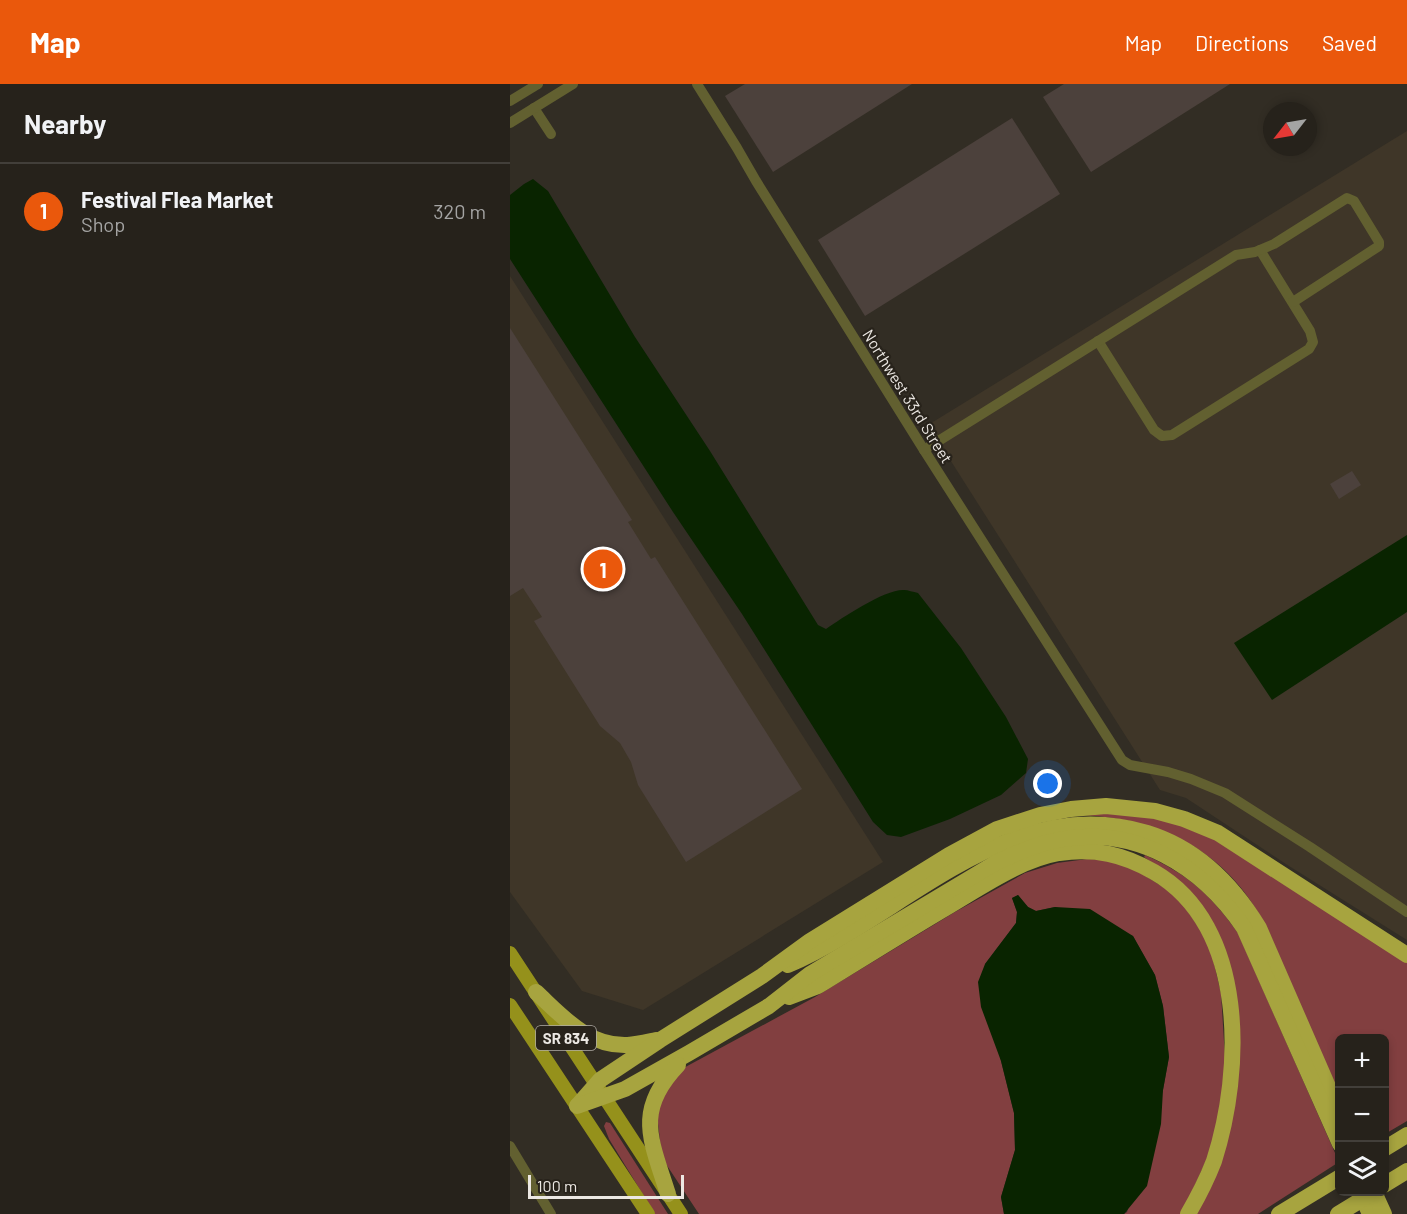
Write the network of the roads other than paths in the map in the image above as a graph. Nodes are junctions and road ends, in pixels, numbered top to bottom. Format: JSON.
{"nodes":[{"id":1,"x":538,"y":84,"type":"edge"},
{"id":2,"x":573,"y":84,"type":"edge"},
{"id":3,"x":697,"y":84,"type":"edge"},
{"id":4,"x":510,"y":101,"type":"edge"},
{"id":5,"x":534,"y":108,"type":"junction"},
{"id":6,"x":510,"y":123,"type":"edge"},
{"id":7,"x":551,"y":134,"type":"dead end"},
{"id":8,"x":1260,"y":250,"type":"junction"},
{"id":9,"x":1294,"y":304,"type":"junction"},
{"id":10,"x":1098,"y":341,"type":"junction"},
{"id":11,"x":924,"y":450,"type":"junction"},
{"id":12,"x":1407,"y":912,"type":"edge"},
{"id":13,"x":510,"y":952,"type":"edge"},
{"id":14,"x":1407,"y":955,"type":"edge"},
{"id":15,"x":762,"y":976,"type":"junction"},
{"id":16,"x":536,"y":992,"type":"junction"},
{"id":17,"x":510,"y":1005,"type":"edge"},
{"id":18,"x":769,"y":1006,"type":"junction"},
{"id":19,"x":660,"y":1040,"type":"junction"},
{"id":20,"x":689,"y":1053,"type":"junction"},
{"id":21,"x":600,"y":1091,"type":"junction"},
{"id":22,"x":1335,"y":1103,"type":"edge"},
{"id":23,"x":577,"y":1106,"type":"junction"},
{"id":24,"x":1335,"y":1133,"type":"edge"},
{"id":25,"x":1407,"y":1135,"type":"edge"},
{"id":26,"x":510,"y":1146,"type":"edge"},
{"id":27,"x":1389,"y":1146,"type":"edge"},
{"id":28,"x":1407,"y":1172,"type":"edge"},
{"id":29,"x":1335,"y":1180,"type":"edge"},
{"id":30,"x":1389,"y":1182,"type":"edge"},
{"id":31,"x":668,"y":1194,"type":"junction"},
{"id":32,"x":1362,"y":1196,"type":"edge"},
{"id":33,"x":1366,"y":1196,"type":"edge"},
{"id":34,"x":1376,"y":1196,"type":"edge"},
{"id":35,"x":551,"y":1214,"type":"edge"},
{"id":36,"x":648,"y":1214,"type":"edge"},
{"id":37,"x":681,"y":1214,"type":"edge"},
{"id":38,"x":1188,"y":1214,"type":"edge"},
{"id":39,"x":1279,"y":1214,"type":"edge"},
{"id":40,"x":1338,"y":1214,"type":"edge"},
{"id":41,"x":1370,"y":1214,"type":"edge"},
{"id":42,"x":1384,"y":1214,"type":"edge"}],
"edges":[{"from":1,"to":4,"type":"street"},
{"from":2,"to":5,"type":"street"},
{"from":3,"to":11,"type":"street","name":"Northwest 33rd Street"},
{"from":5,"to":6,"type":"street"},
{"from":5,"to":7,"type":"street"},
{"from":8,"to":9,"type":"street"},
{"from":8,"to":9,"type":"street"},
{"from":8,"to":10,"type":"street"},
{"from":9,"to":10,"type":"street"},
{"from":10,"to":11,"type":"street"},
{"from":11,"to":12,"type":"street","name":"Northwest 33rd Street"},
{"from":13,"to":16,"type":"main road","number":"SR 834"},
{"from":14,"to":15,"type":"highway"},
{"from":15,"to":19,"type":"highway"},
{"from":15,"to":22,"type":"highway"},
{"from":16,"to":19,"type":"highway"},
{"from":16,"to":21,"type":"main road","number":"SR 834"},
{"from":17,"to":23,"type":"main road","number":"SR 834"},
{"from":18,"to":20,"type":"highway"},
{"from":18,"to":24,"type":"highway"},
{"from":18,"to":38,"type":"highway"},
{"from":19,"to":21,"type":"highway"},
{"from":20,"to":21,"type":"highway"},
{"from":20,"to":31,"type":"highway"},
{"from":21,"to":23,"type":"highway"},
{"from":21,"to":31,"type":"main road","number":"SR 834"},
{"from":23,"to":36,"type":"main road","number":"SR 834"},
{"from":25,"to":27,"type":"highway"},
{"from":26,"to":35,"type":"street"},
{"from":28,"to":30,"type":"highway"},
{"from":29,"to":39,"type":"highway"},
{"from":31,"to":37,"type":"main road","number":"SR 834"},
{"from":32,"to":41,"type":"highway"},
{"from":33,"to":40,"type":"highway"},
{"from":34,"to":42,"type":"highway"}]}
